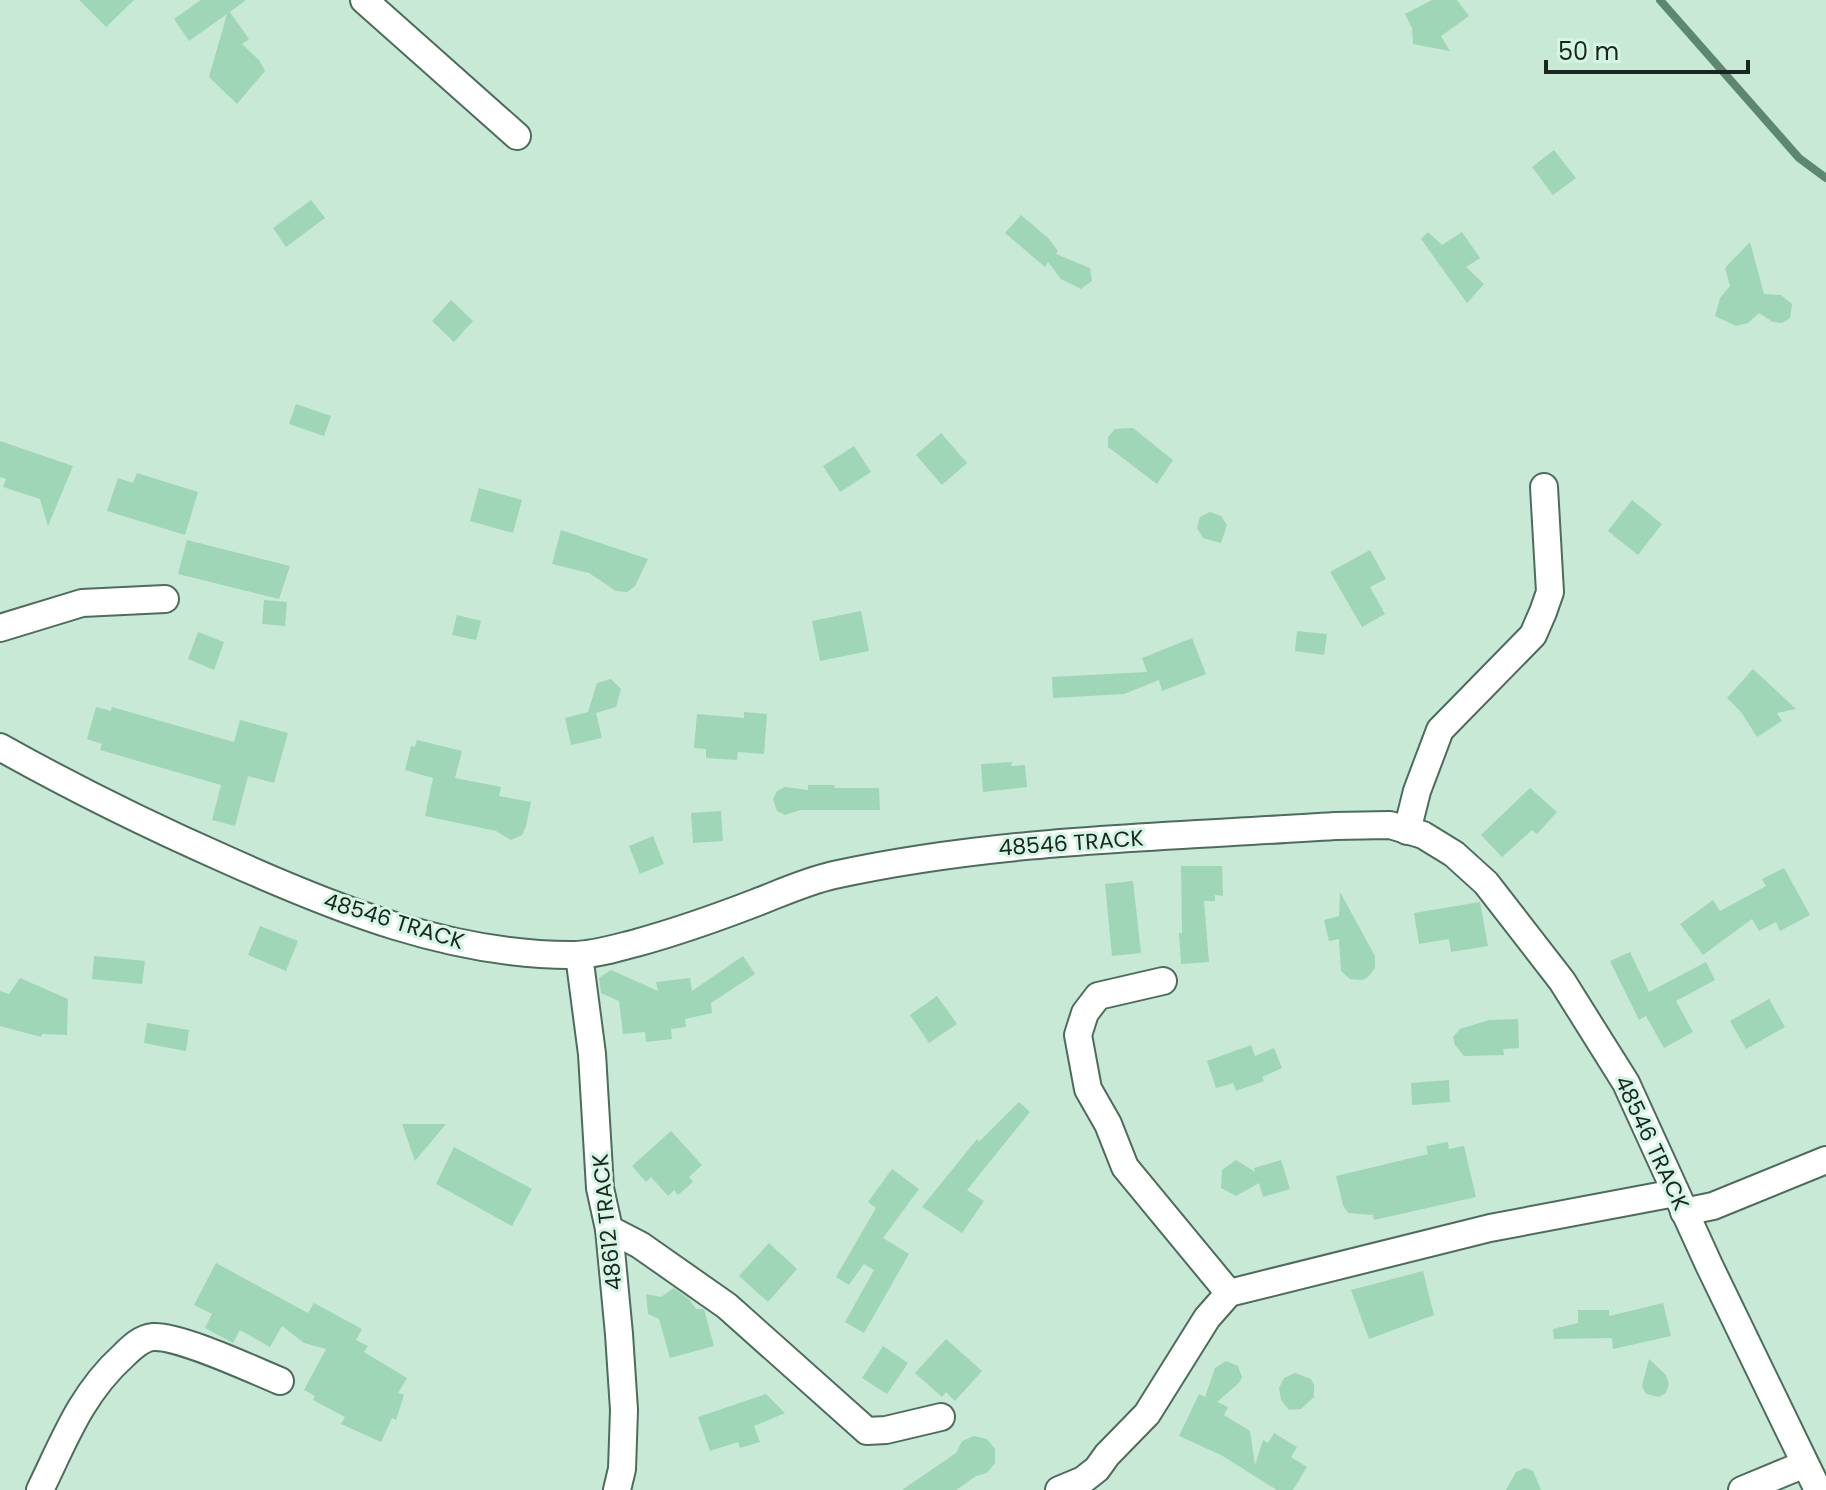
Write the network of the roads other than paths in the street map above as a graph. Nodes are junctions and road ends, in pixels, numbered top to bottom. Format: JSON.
{"nodes":[{"id":1,"x":364,"y":0,"type":"edge"},
{"id":2,"x":517,"y":136,"type":"dead end"},
{"id":3,"x":1544,"y":487,"type":"dead end"},
{"id":4,"x":165,"y":599,"type":"dead end"},
{"id":5,"x":0,"y":628,"type":"edge"},
{"id":6,"x":0,"y":747,"type":"edge"},
{"id":7,"x":1407,"y":831,"type":"junction"},
{"id":8,"x":579,"y":955,"type":"junction"},
{"id":9,"x":1163,"y":981,"type":"dead end"},
{"id":10,"x":1826,"y":1160,"type":"edge"},
{"id":11,"x":1680,"y":1203,"type":"junction"},
{"id":12,"x":609,"y":1229,"type":"junction"},
{"id":13,"x":1229,"y":1293,"type":"junction"},
{"id":14,"x":280,"y":1381,"type":"dead end"},
{"id":15,"x":941,"y":1417,"type":"dead end"},
{"id":16,"x":1805,"y":1464,"type":"junction"},
{"id":17,"x":40,"y":1490,"type":"edge"},
{"id":18,"x":617,"y":1490,"type":"edge"},
{"id":19,"x":1059,"y":1490,"type":"edge"},
{"id":20,"x":1742,"y":1490,"type":"edge"},
{"id":21,"x":1818,"y":1490,"type":"edge"}],
"edges":[{"from":1,"to":2,"type":"street"},
{"from":3,"to":7,"type":"street"},
{"from":4,"to":5,"type":"street"},
{"from":6,"to":8,"type":"street","name":"48546 TRACK"},
{"from":7,"to":8,"type":"street","name":"48546 TRACK"},
{"from":7,"to":11,"type":"street","name":"48546 TRACK"},
{"from":8,"to":12,"type":"street","name":"48612 TRACK"},
{"from":9,"to":13,"type":"street"},
{"from":10,"to":11,"type":"street"},
{"from":11,"to":13,"type":"street"},
{"from":11,"to":16,"type":"street","name":"48546 TRACK"},
{"from":12,"to":15,"type":"street"},
{"from":12,"to":18,"type":"street","name":"48612 TRACK"},
{"from":13,"to":19,"type":"street"},
{"from":14,"to":17,"type":"street"},
{"from":16,"to":20,"type":"street"},
{"from":16,"to":21,"type":"street","name":"48546 TRACK"}]}
